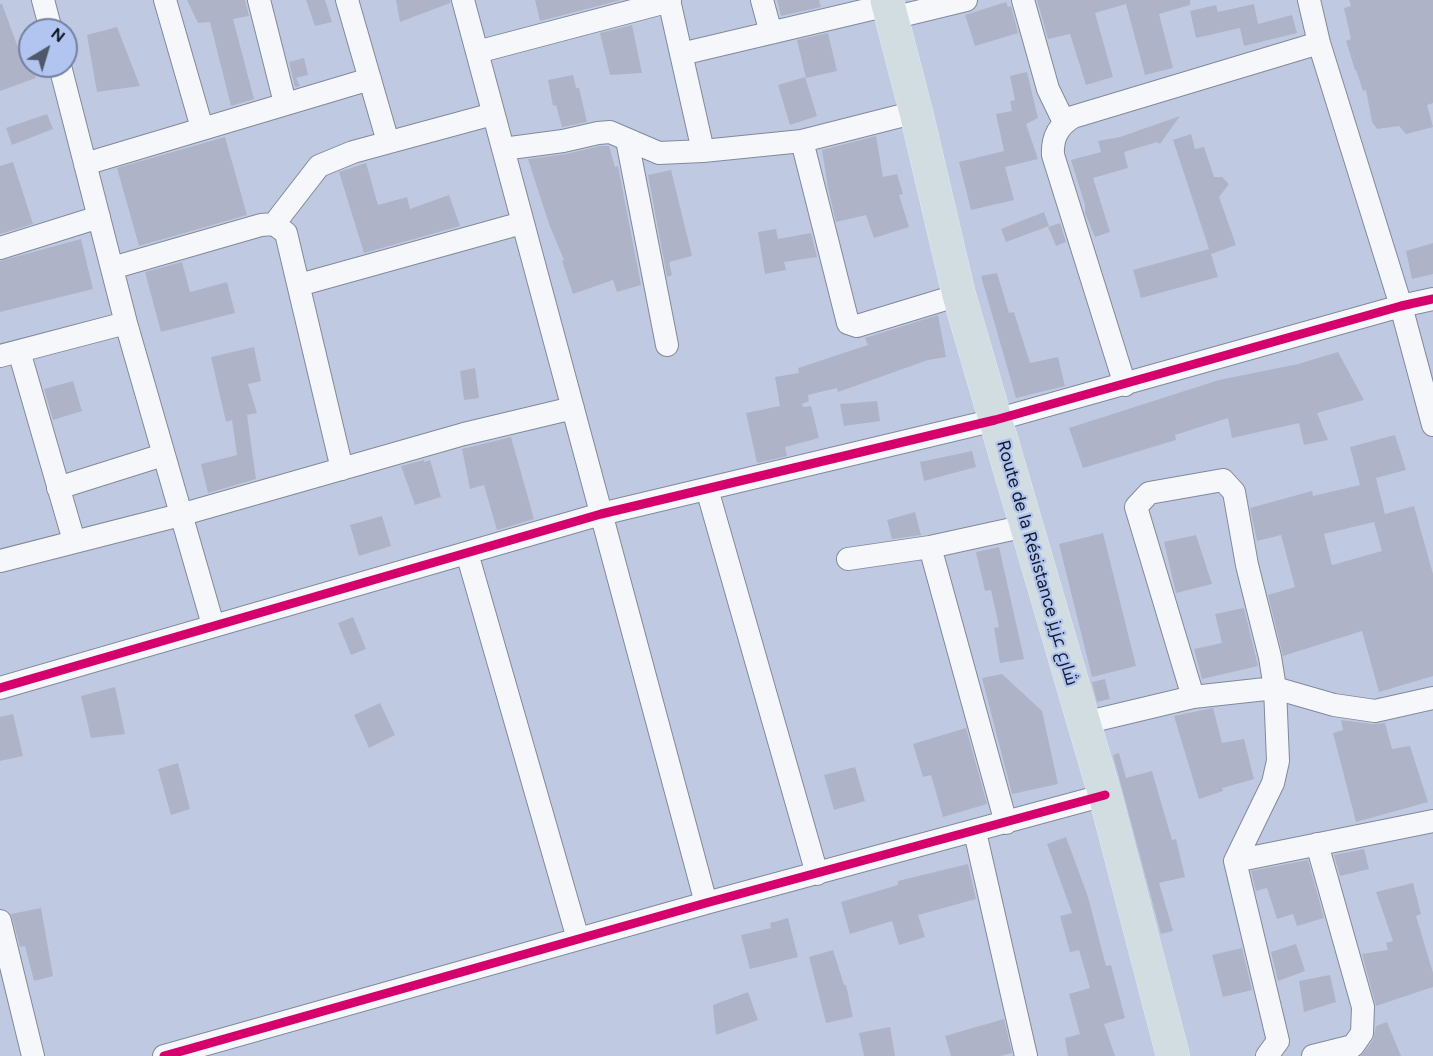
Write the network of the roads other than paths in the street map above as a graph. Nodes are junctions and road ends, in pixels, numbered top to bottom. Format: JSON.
{"nodes":[{"id":1,"x":43,"y":0,"type":"edge"},
{"id":2,"x":165,"y":0,"type":"edge"},
{"id":3,"x":259,"y":0,"type":"edge"},
{"id":4,"x":347,"y":0,"type":"edge"},
{"id":5,"x":463,"y":0,"type":"edge"},
{"id":6,"x":669,"y":0,"type":"edge"},
{"id":7,"x":762,"y":0,"type":"edge"},
{"id":8,"x":966,"y":0,"type":"edge"},
{"id":9,"x":1023,"y":0,"type":"edge"},
{"id":10,"x":1309,"y":0,"type":"edge"},
{"id":11,"x":889,"y":8,"type":"edge"},
{"id":12,"x":48,"y":18,"type":"edge"},
{"id":13,"x":771,"y":33,"type":"junction"},
{"id":14,"x":1319,"y":43,"type":"junction"},
{"id":15,"x":477,"y":52,"type":"junction"},
{"id":16,"x":681,"y":54,"type":"junction"},
{"id":17,"x":63,"y":78,"type":"edge"},
{"id":18,"x":370,"y":79,"type":"junction"},
{"id":19,"x":285,"y":103,"type":"junction"},
{"id":20,"x":916,"y":112,"type":"junction"},
{"id":21,"x":493,"y":114,"type":"junction"},
{"id":22,"x":1064,"y":122,"type":"junction"},
{"id":23,"x":202,"y":128,"type":"junction"},
{"id":24,"x":627,"y":140,"type":"junction"},
{"id":25,"x":802,"y":141,"type":"junction"},
{"id":26,"x":388,"y":142,"type":"junction"},
{"id":27,"x":503,"y":149,"type":"junction"},
{"id":28,"x":703,"y":151,"type":"junction"},
{"id":29,"x":85,"y":164,"type":"junction"},
{"id":30,"x":99,"y":217,"type":"junction"},
{"id":31,"x":522,"y":223,"type":"junction"},
{"id":32,"x":274,"y":224,"type":"junction"},
{"id":33,"x":0,"y":248,"type":"edge"},
{"id":34,"x":112,"y":268,"type":"junction"},
{"id":35,"x":299,"y":285,"type":"junction"},
{"id":36,"x":959,"y":295,"type":"junction"},
{"id":37,"x":1433,"y":299,"type":"edge"},
{"id":38,"x":1401,"y":306,"type":"junction"},
{"id":39,"x":126,"y":323,"type":"junction"},
{"id":40,"x":667,"y":345,"type":"dead end"},
{"id":41,"x":9,"y":353,"type":"edge"},
{"id":42,"x":1125,"y":385,"type":"junction"},
{"id":43,"x":573,"y":408,"type":"junction"},
{"id":44,"x":995,"y":420,"type":"junction"},
{"id":45,"x":1433,"y":425,"type":"edge"},
{"id":46,"x":163,"y":454,"type":"junction"},
{"id":47,"x":342,"y":469,"type":"junction"},
{"id":48,"x":58,"y":488,"type":"junction"},
{"id":49,"x":707,"y":489,"type":"junction"},
{"id":50,"x":602,"y":514,"type":"junction"},
{"id":51,"x":180,"y":515,"type":"junction"},
{"id":52,"x":1026,"y":526,"type":"junction"},
{"id":53,"x":74,"y":541,"type":"junction"},
{"id":54,"x":930,"y":548,"type":"junction"},
{"id":55,"x":467,"y":553,"type":"junction"},
{"id":56,"x":848,"y":559,"type":"dead end"},
{"id":57,"x":0,"y":561,"type":"edge"},
{"id":58,"x":213,"y":625,"type":"junction"},
{"id":59,"x":0,"y":688,"type":"edge"},
{"id":60,"x":1275,"y":688,"type":"junction"},
{"id":61,"x":1193,"y":698,"type":"junction"},
{"id":62,"x":1433,"y":698,"type":"edge"},
{"id":63,"x":1084,"y":723,"type":"junction"},
{"id":64,"x":1106,"y":795,"type":"junction"},
{"id":65,"x":1433,"y":821,"type":"edge"},
{"id":66,"x":1006,"y":823,"type":"junction"},
{"id":67,"x":975,"y":832,"type":"junction"},
{"id":68,"x":1317,"y":844,"type":"junction"},
{"id":69,"x":1235,"y":861,"type":"junction"},
{"id":70,"x":817,"y":874,"type":"junction"},
{"id":71,"x":706,"y":903,"type":"junction"},
{"id":72,"x":0,"y":921,"type":"edge"},
{"id":73,"x":578,"y":939,"type":"junction"},
{"id":74,"x":33,"y":1056,"type":"edge"},
{"id":75,"x":164,"y":1056,"type":"edge"},
{"id":76,"x":1026,"y":1056,"type":"edge"},
{"id":77,"x":1173,"y":1056,"type":"edge"},
{"id":78,"x":1267,"y":1056,"type":"edge"},
{"id":79,"x":1312,"y":1056,"type":"edge"}],
"edges":[{"from":1,"to":12,"type":"street"},
{"from":2,"to":23,"type":"street"},
{"from":3,"to":19,"type":"street"},
{"from":4,"to":18,"type":"street"},
{"from":5,"to":15,"type":"street"},
{"from":6,"to":15,"type":"street"},
{"from":6,"to":16,"type":"street"},
{"from":7,"to":13,"type":"street"},
{"from":8,"to":11,"type":"street"},
{"from":9,"to":22,"type":"street"},
{"from":10,"to":14,"type":"street"},
{"from":11,"to":13,"type":"street"},
{"from":11,"to":20,"type":"main road","name":"Route de la Résistance شارع عزيز"},
{"from":13,"to":16,"type":"street"},
{"from":14,"to":22,"type":"street"},
{"from":14,"to":38,"type":"street"},
{"from":15,"to":21,"type":"street"},
{"from":16,"to":28,"type":"street"},
{"from":17,"to":29,"type":"street"},
{"from":18,"to":19,"type":"street"},
{"from":18,"to":26,"type":"street"},
{"from":19,"to":23,"type":"street"},
{"from":20,"to":25,"type":"street"},
{"from":20,"to":36,"type":"main road","name":"Route de la Résistance شارع عزيز"},
{"from":21,"to":26,"type":"street"},
{"from":21,"to":27,"type":"street"},
{"from":22,"to":42,"type":"street"},
{"from":23,"to":29,"type":"street"},
{"from":24,"to":27,"type":"street"},
{"from":24,"to":28,"type":"street"},
{"from":24,"to":40,"type":"street"},
{"from":25,"to":28,"type":"street"},
{"from":25,"to":36,"type":"street"},
{"from":26,"to":32,"type":"street"},
{"from":27,"to":31,"type":"street"},
{"from":29,"to":30,"type":"street"},
{"from":30,"to":33,"type":"street"},
{"from":30,"to":34,"type":"street"},
{"from":31,"to":35,"type":"street"},
{"from":31,"to":43,"type":"street"},
{"from":32,"to":34,"type":"street"},
{"from":32,"to":35,"type":"street"},
{"from":34,"to":39,"type":"street"},
{"from":35,"to":47,"type":"street"},
{"from":36,"to":44,"type":"main road","name":"Route de la Résistance شارع عزيز"},
{"from":37,"to":38,"type":"street"},
{"from":38,"to":42,"type":"street"},
{"from":38,"to":45,"type":"street"},
{"from":39,"to":41,"type":"street"},
{"from":39,"to":46,"type":"street"},
{"from":41,"to":48,"type":"street"},
{"from":42,"to":44,"type":"street"},
{"from":43,"to":47,"type":"street"},
{"from":43,"to":50,"type":"street"},
{"from":44,"to":49,"type":"street"},
{"from":44,"to":52,"type":"main road","name":"Route de la Résistance شارع عزيز"},
{"from":46,"to":48,"type":"street"},
{"from":46,"to":51,"type":"street"},
{"from":47,"to":51,"type":"street"},
{"from":48,"to":53,"type":"street"},
{"from":49,"to":50,"type":"street"},
{"from":49,"to":70,"type":"street"},
{"from":50,"to":55,"type":"street"},
{"from":50,"to":71,"type":"street"},
{"from":51,"to":53,"type":"street"},
{"from":51,"to":58,"type":"street"},
{"from":52,"to":54,"type":"street"},
{"from":52,"to":63,"type":"main road","name":"Route de la Résistance شارع عزيز"},
{"from":53,"to":57,"type":"street"},
{"from":54,"to":56,"type":"street"},
{"from":54,"to":66,"type":"street"},
{"from":55,"to":58,"type":"street"},
{"from":55,"to":73,"type":"street"},
{"from":58,"to":59,"type":"street"},
{"from":60,"to":61,"type":"street"},
{"from":60,"to":61,"type":"street"},
{"from":60,"to":62,"type":"street"},
{"from":60,"to":69,"type":"street"},
{"from":61,"to":63,"type":"street"},
{"from":63,"to":64,"type":"main road","name":"Route de la Résistance شارع عزيز"},
{"from":64,"to":66,"type":"street"},
{"from":64,"to":77,"type":"main road","name":"Route de la Résistance شارع عزيز"},
{"from":65,"to":68,"type":"street"},
{"from":66,"to":67,"type":"street"},
{"from":67,"to":70,"type":"street"},
{"from":67,"to":76,"type":"street"},
{"from":68,"to":69,"type":"street"},
{"from":68,"to":79,"type":"street"},
{"from":69,"to":78,"type":"street"},
{"from":70,"to":71,"type":"street"},
{"from":71,"to":73,"type":"street"},
{"from":72,"to":74,"type":"street"},
{"from":73,"to":75,"type":"street"}]}
